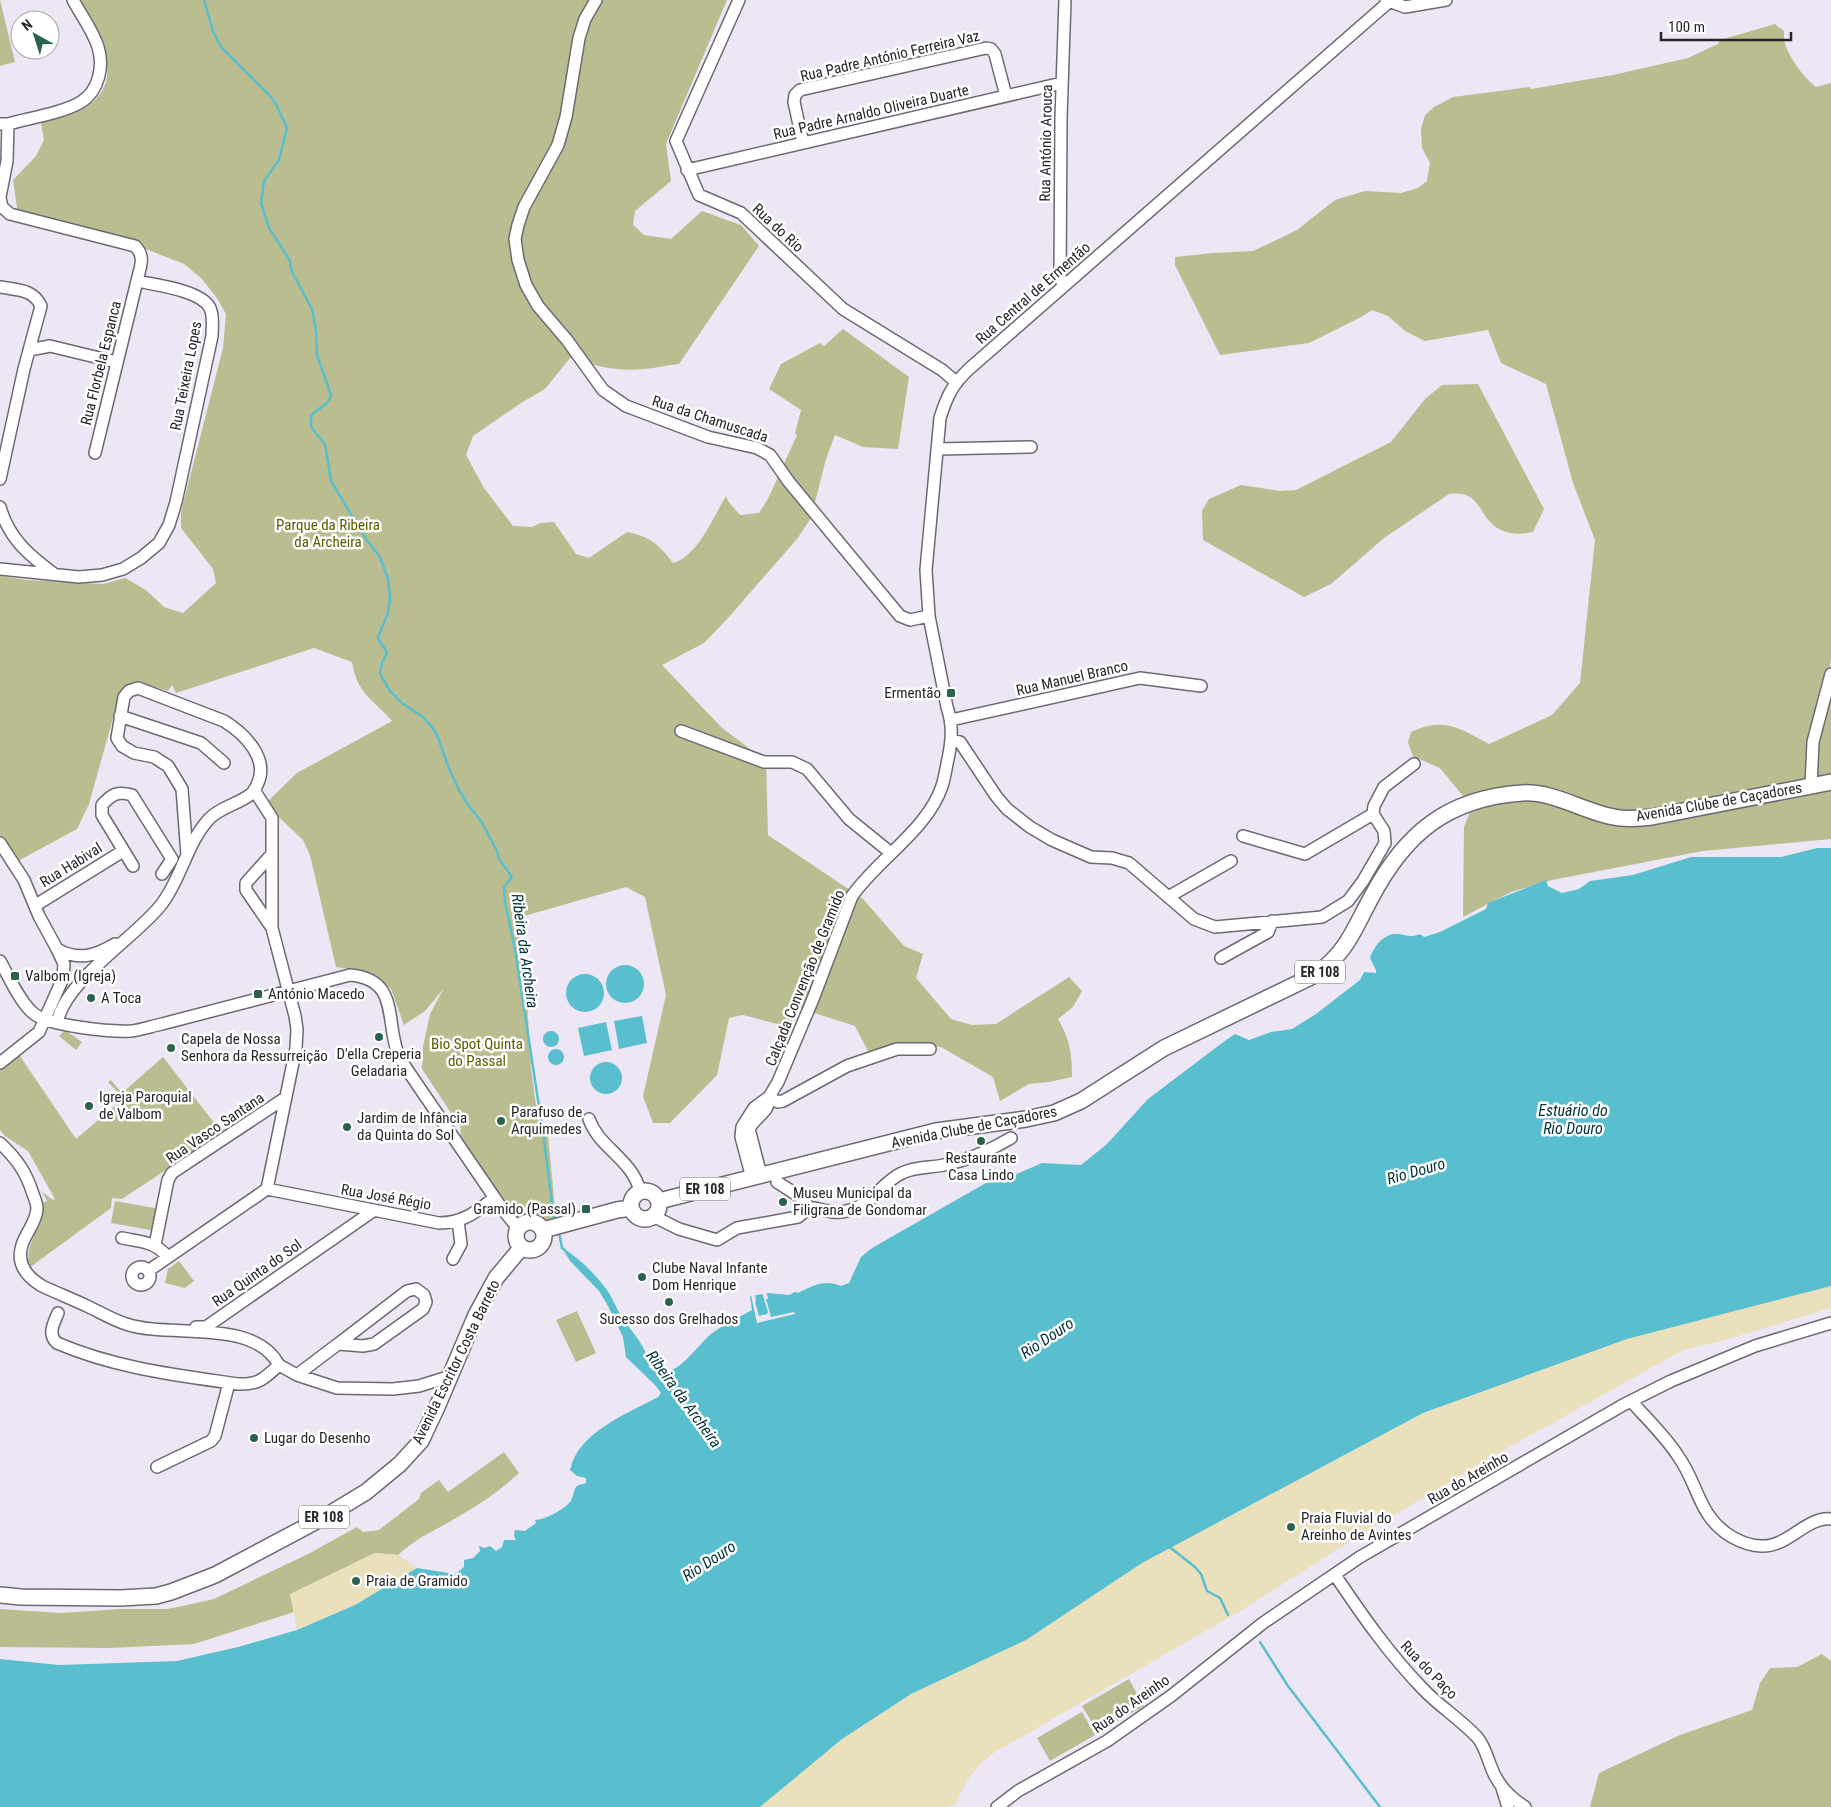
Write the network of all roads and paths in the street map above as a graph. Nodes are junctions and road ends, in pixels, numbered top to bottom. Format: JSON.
{"nodes":[{"id":1,"x":73,"y":0,"type":"edge"},
{"id":2,"x":596,"y":0,"type":"edge"},
{"id":3,"x":739,"y":0,"type":"edge"},
{"id":4,"x":1065,"y":0,"type":"edge"},
{"id":5,"x":1389,"y":0,"type":"edge"},
{"id":6,"x":1446,"y":0,"type":"edge"},
{"id":7,"x":1062,"y":83,"type":"junction"},
{"id":8,"x":1006,"y":96,"type":"junction"},
{"id":9,"x":4,"y":124,"type":"edge"},
{"id":10,"x":803,"y":143,"type":"junction"},
{"id":11,"x":4,"y":164,"type":"edge"},
{"id":12,"x":687,"y":170,"type":"junction"},
{"id":13,"x":0,"y":198,"type":"edge"},
{"id":14,"x":136,"y":281,"type":"junction"},
{"id":15,"x":1064,"y":286,"type":"junction"},
{"id":16,"x":0,"y":287,"type":"edge"},
{"id":17,"x":29,"y":350,"type":"junction"},
{"id":18,"x":116,"y":362,"type":"junction"},
{"id":19,"x":956,"y":382,"type":"junction"},
{"id":20,"x":1031,"y":447,"type":"dead end"},
{"id":21,"x":937,"y":449,"type":"junction"},
{"id":22,"x":95,"y":453,"type":"dead end"},
{"id":23,"x":0,"y":479,"type":"edge"},
{"id":24,"x":0,"y":507,"type":"edge"},
{"id":25,"x":0,"y":569,"type":"edge"},
{"id":26,"x":56,"y":575,"type":"junction"},
{"id":27,"x":928,"y":616,"type":"junction"},
{"id":28,"x":1831,"y":674,"type":"edge"},
{"id":29,"x":1200,"y":686,"type":"dead end"},
{"id":30,"x":120,"y":716,"type":"junction"},
{"id":31,"x":951,"y":720,"type":"junction"},
{"id":32,"x":681,"y":731,"type":"dead end"},
{"id":33,"x":952,"y":740,"type":"junction"},
{"id":34,"x":224,"y":763,"type":"dead end"},
{"id":35,"x":1414,"y":764,"type":"dead end"},
{"id":36,"x":1831,"y":782,"type":"edge"},
{"id":37,"x":1811,"y":786,"type":"junction"},
{"id":38,"x":254,"y":790,"type":"junction"},
{"id":39,"x":1373,"y":814,"type":"junction"},
{"id":40,"x":1243,"y":836,"type":"dead end"},
{"id":41,"x":0,"y":843,"type":"edge"},
{"id":42,"x":123,"y":851,"type":"junction"},
{"id":43,"x":891,"y":853,"type":"junction"},
{"id":44,"x":272,"y":854,"type":"junction"},
{"id":45,"x":187,"y":855,"type":"junction"},
{"id":46,"x":1232,"y":860,"type":"dead end"},
{"id":47,"x":133,"y":866,"type":"dead end"},
{"id":48,"x":1379,"y":869,"type":"junction"},
{"id":49,"x":162,"y":874,"type":"dead end"},
{"id":50,"x":1370,"y":885,"type":"junction"},
{"id":51,"x":1168,"y":896,"type":"junction"},
{"id":52,"x":36,"y":905,"type":"junction"},
{"id":53,"x":1272,"y":921,"type":"junction"},
{"id":54,"x":272,"y":928,"type":"junction"},
{"id":55,"x":127,"y":937,"type":"junction"},
{"id":56,"x":57,"y":949,"type":"junction"},
{"id":57,"x":1221,"y":958,"type":"dead end"},
{"id":58,"x":0,"y":961,"type":"edge"},
{"id":59,"x":288,"y":991,"type":"junction"},
{"id":60,"x":44,"y":1019,"type":"junction"},
{"id":61,"x":57,"y":1022,"type":"junction"},
{"id":62,"x":930,"y":1049,"type":"dead end"},
{"id":63,"x":0,"y":1063,"type":"edge"},
{"id":64,"x":769,"y":1097,"type":"junction"},
{"id":65,"x":285,"y":1098,"type":"junction"},
{"id":66,"x":588,"y":1119,"type":"dead end"},
{"id":67,"x":1011,"y":1138,"type":"dead end"},
{"id":68,"x":0,"y":1143,"type":"edge"},
{"id":69,"x":756,"y":1176,"type":"junction"},
{"id":70,"x":777,"y":1182,"type":"dead end"},
{"id":71,"x":267,"y":1189,"type":"junction"},
{"id":72,"x":640,"y":1191,"type":"junction"},
{"id":73,"x":494,"y":1198,"type":"junction"},
{"id":74,"x":658,"y":1201,"type":"junction"},
{"id":75,"x":631,"y":1208,"type":"junction"},
{"id":76,"x":809,"y":1208,"type":"junction"},
{"id":77,"x":373,"y":1211,"type":"junction"},
{"id":78,"x":653,"y":1216,"type":"junction"},
{"id":79,"x":458,"y":1221,"type":"junction"},
{"id":80,"x":518,"y":1228,"type":"junction"},
{"id":81,"x":552,"y":1228,"type":"junction"},
{"id":82,"x":122,"y":1238,"type":"dead end"},
{"id":83,"x":154,"y":1245,"type":"junction"},
{"id":84,"x":522,"y":1248,"type":"junction"},
{"id":85,"x":168,"y":1257,"type":"junction"},
{"id":86,"x":453,"y":1259,"type":"dead end"},
{"id":87,"x":148,"y":1271,"type":"dead end"},
{"id":88,"x":58,"y":1313,"type":"dead end"},
{"id":89,"x":148,"y":1322,"type":"dead end"},
{"id":90,"x":1831,"y":1323,"type":"edge"},
{"id":91,"x":338,"y":1344,"type":"junction"},
{"id":92,"x":279,"y":1365,"type":"junction"},
{"id":93,"x":297,"y":1375,"type":"junction"},
{"id":94,"x":451,"y":1376,"type":"junction"},
{"id":95,"x":229,"y":1383,"type":"junction"},
{"id":96,"x":1631,"y":1401,"type":"junction"},
{"id":97,"x":157,"y":1467,"type":"dead end"},
{"id":98,"x":1831,"y":1519,"type":"edge"},
{"id":99,"x":1335,"y":1575,"type":"junction"},
{"id":100,"x":0,"y":1595,"type":"edge"},
{"id":101,"x":1500,"y":1784,"type":"junction"},
{"id":102,"x":997,"y":1807,"type":"edge"},
{"id":103,"x":1508,"y":1807,"type":"edge"},
{"id":104,"x":1525,"y":1807,"type":"edge"}],
"edges":[{"from":1,"to":9,"type":"street"},
{"from":2,"to":27,"type":"street","name":"Rua da Chamuscada"},
{"from":3,"to":12,"type":"street","name":"Rua do Rio"},
{"from":4,"to":7,"type":"street","name":"Rua António Arouca"},
{"from":5,"to":6,"type":"street"},
{"from":5,"to":15,"type":"street","name":"Rua Central de Ermentão"},
{"from":7,"to":8,"type":"street","name":"Rua Padre Arnaldo Oliveira Duarte"},
{"from":7,"to":15,"type":"street","name":"Rua António Arouca"},
{"from":8,"to":10,"type":"street","name":"Rua Padre Arnaldo Oliveira Duarte"},
{"from":8,"to":10,"type":"street","name":"Rua Padre António Ferreira Vaz"},
{"from":9,"to":11,"type":"street"},
{"from":10,"to":12,"type":"street","name":"Rua Padre Arnaldo Oliveira Duarte"},
{"from":11,"to":13,"type":"street"},
{"from":12,"to":19,"type":"street","name":"Rua do Rio"},
{"from":13,"to":14,"type":"street"},
{"from":14,"to":18,"type":"street","name":"Rua Florbela Espanca"},
{"from":14,"to":26,"type":"street","name":"Rua Teixeira Lopes"},
{"from":15,"to":19,"type":"street","name":"Rua Central de Ermentão"},
{"from":16,"to":17,"type":"street"},
{"from":17,"to":18,"type":"street"},
{"from":17,"to":23,"type":"street"},
{"from":18,"to":22,"type":"street","name":"Rua Florbela Espanca"},
{"from":19,"to":21,"type":"street","name":"Rua Central de Ermentão"},
{"from":20,"to":21,"type":"street"},
{"from":21,"to":27,"type":"street","name":"Rua Central de Ermentão"},
{"from":24,"to":26,"type":"street"},
{"from":25,"to":26,"type":"street","name":"Rua Teixeira Lopes"},
{"from":27,"to":31,"type":"street","name":"Rua Central de Ermentão"},
{"from":28,"to":37,"type":"street"},
{"from":29,"to":31,"type":"street","name":"Rua Manuel Branco"},
{"from":30,"to":34,"type":"street"},
{"from":30,"to":38,"type":"street"},
{"from":30,"to":45,"type":"street"},
{"from":31,"to":33,"type":"street","name":"Calçada Convenção de Gramido"},
{"from":32,"to":43,"type":"street"},
{"from":33,"to":43,"type":"street","name":"Calçada Convenção de Gramido"},
{"from":33,"to":51,"type":"street"},
{"from":35,"to":39,"type":"street"},
{"from":36,"to":37,"type":"main road","name":"Avenida Clube de Caçadores","number":"ER 108"},
{"from":37,"to":48,"type":"main road","name":"Avenida Clube de Caçadores","number":"ER 108"},
{"from":38,"to":44,"type":"street"},
{"from":38,"to":45,"type":"street"},
{"from":39,"to":40,"type":"street"},
{"from":39,"to":48,"type":"street"},
{"from":41,"to":52,"type":"street"},
{"from":42,"to":47,"type":"street","name":"Rua Habival"},
{"from":42,"to":49,"type":"street","name":"Rua Habival"},
{"from":42,"to":52,"type":"street","name":"Rua Habival"},
{"from":43,"to":64,"type":"street","name":"Calçada Convenção de Gramido"},
{"from":44,"to":54,"type":"street"},
{"from":44,"to":54,"type":"street"},
{"from":45,"to":55,"type":"street"},
{"from":46,"to":51,"type":"street"},
{"from":48,"to":50,"type":"main road","name":"Avenida Clube de Caçadores","number":"ER 108"},
{"from":50,"to":53,"type":"street"},
{"from":50,"to":69,"type":"main road","name":"Avenida Clube de Caçadores","number":"ER 108"},
{"from":51,"to":53,"type":"street"},
{"from":52,"to":56,"type":"street"},
{"from":53,"to":57,"type":"street"},
{"from":54,"to":59,"type":"street"},
{"from":55,"to":56,"type":"street"},
{"from":55,"to":61,"type":"street"},
{"from":56,"to":60,"type":"street"},
{"from":58,"to":60,"type":"street"},
{"from":59,"to":61,"type":"street"},
{"from":59,"to":65,"type":"street"},
{"from":59,"to":73,"type":"street"},
{"from":60,"to":61,"type":"street"},
{"from":60,"to":63,"type":"street"},
{"from":62,"to":64,"type":"street"},
{"from":64,"to":69,"type":"street","name":"Calçada Convenção de Gramido"},
{"from":65,"to":71,"type":"street"},
{"from":65,"to":83,"type":"street","name":"Rua Vasco Santana"},
{"from":66,"to":72,"type":"street"},
{"from":67,"to":76,"type":"street"},
{"from":68,"to":92,"type":"street"},
{"from":69,"to":74,"type":"main road","name":"Avenida Clube de Caçadores","number":"ER 108"},
{"from":70,"to":76,"type":"street"},
{"from":71,"to":77,"type":"street","name":"Rua José Régio"},
{"from":71,"to":85,"type":"street"},
{"from":72,"to":74,"type":"main road","number":"ER 108"},
{"from":72,"to":75,"type":"main road"},
{"from":73,"to":79,"type":"street","name":"Rua José Régio"},
{"from":73,"to":80,"type":"street"},
{"from":74,"to":78,"type":"main road","number":"ER 108"},
{"from":75,"to":78,"type":"main road"},
{"from":75,"to":81,"type":"main road"},
{"from":76,"to":78,"type":"street"},
{"from":77,"to":79,"type":"street","name":"Rua José Régio"},
{"from":77,"to":89,"type":"street","name":"Rua Quinta do Sol"},
{"from":79,"to":86,"type":"street"},
{"from":80,"to":81,"type":"main road"},
{"from":80,"to":84,"type":"main road"},
{"from":81,"to":84,"type":"main road"},
{"from":82,"to":83,"type":"street"},
{"from":83,"to":85,"type":"street"},
{"from":84,"to":94,"type":"main road","name":"Avenida Escritor Costa Barreto","number":"ER 108"},
{"from":85,"to":87,"type":"street"},
{"from":88,"to":95,"type":"street"},
{"from":90,"to":96,"type":"street","name":"Rua do Areinho"},
{"from":91,"to":91,"type":"street"},
{"from":91,"to":93,"type":"street"},
{"from":92,"to":93,"type":"street"},
{"from":92,"to":95,"type":"street"},
{"from":93,"to":94,"type":"street"},
{"from":94,"to":100,"type":"main road","name":"Avenida Escritor Costa Barreto","number":"ER 108"},
{"from":95,"to":97,"type":"street"},
{"from":96,"to":98,"type":"street"},
{"from":96,"to":99,"type":"street","name":"Rua do Areinho"},
{"from":99,"to":101,"type":"street","name":"Rua do Paço"},
{"from":99,"to":102,"type":"street","name":"Rua do Areinho"},
{"from":101,"to":103,"type":"street","name":"Rua do Paço"},
{"from":101,"to":104,"type":"street","name":"Rua do Paço"}]}
